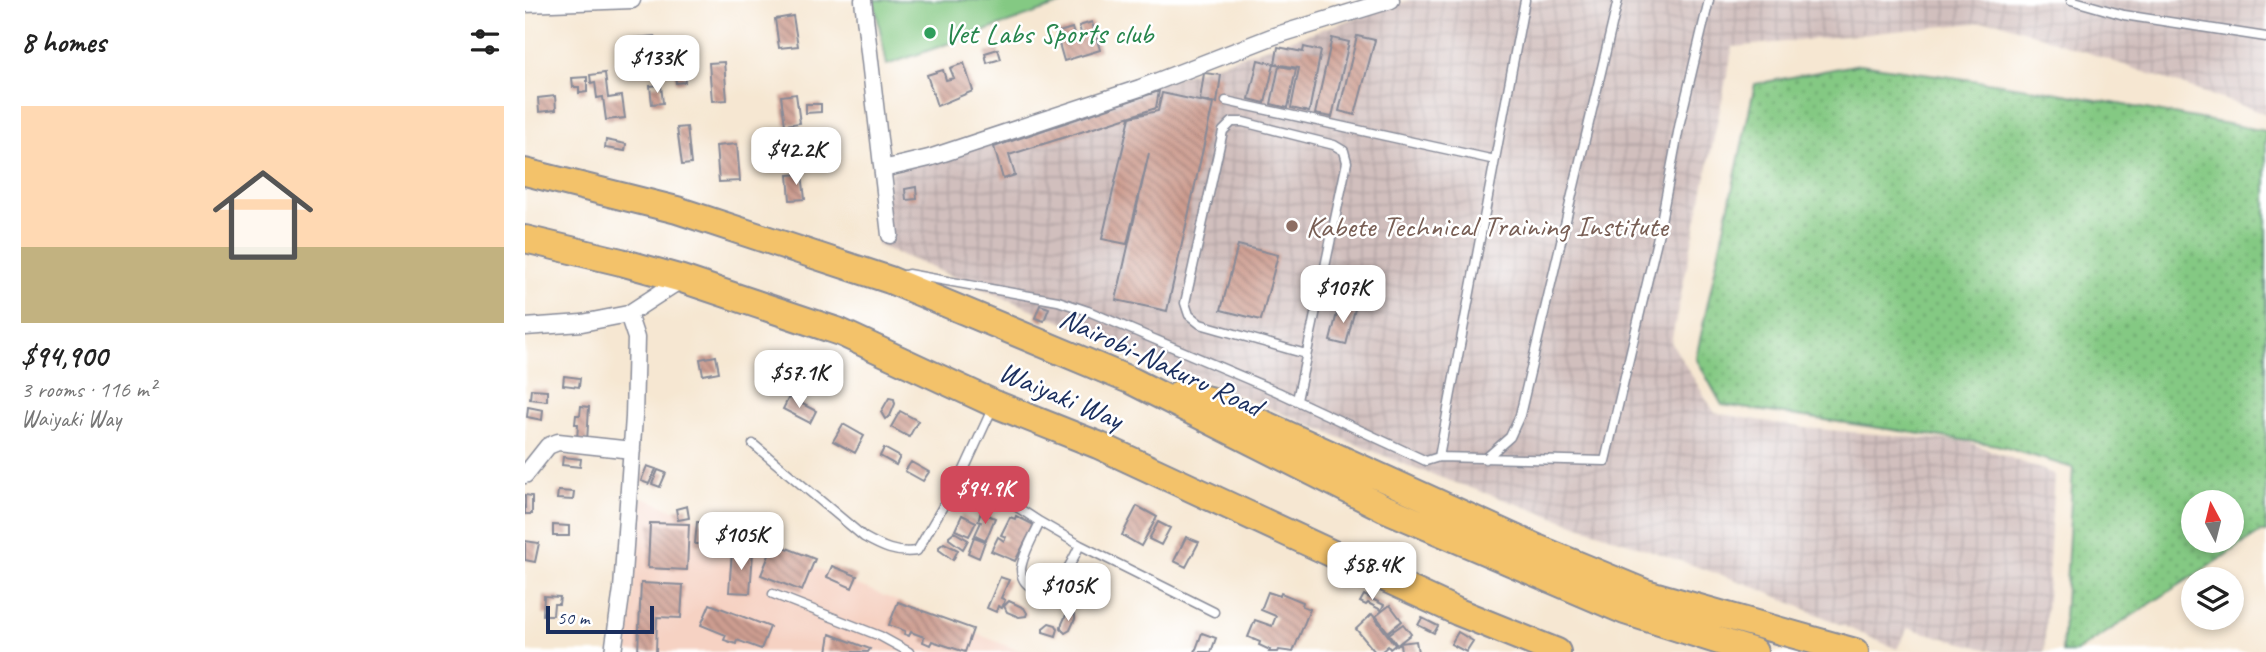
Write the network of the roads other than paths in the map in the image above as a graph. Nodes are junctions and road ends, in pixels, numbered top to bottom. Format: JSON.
{"nodes":[{"id":1,"x":632,"y":0,"type":"edge"},
{"id":2,"x":863,"y":0,"type":"edge"},
{"id":3,"x":1391,"y":0,"type":"edge"},
{"id":4,"x":1525,"y":0,"type":"edge"},
{"id":5,"x":1618,"y":0,"type":"edge"},
{"id":6,"x":1709,"y":0,"type":"edge"},
{"id":7,"x":2071,"y":0,"type":"edge"},
{"id":8,"x":525,"y":4,"type":"edge"},
{"id":9,"x":2266,"y":37,"type":"edge"},
{"id":10,"x":1226,"y":101,"type":"dead end"},
{"id":11,"x":1495,"y":160,"type":"junction"},
{"id":12,"x":883,"y":169,"type":"junction"},
{"id":13,"x":525,"y":172,"type":"edge"},
{"id":14,"x":890,"y":235,"type":"dead end"},
{"id":15,"x":525,"y":239,"type":"edge"},
{"id":16,"x":682,"y":279,"type":"junction"},
{"id":17,"x":890,"y":280,"type":"junction"},
{"id":18,"x":628,"y":314,"type":"junction"},
{"id":19,"x":525,"y":327,"type":"edge"},
{"id":20,"x":1306,"y":354,"type":"junction"},
{"id":21,"x":1132,"y":381,"type":"junction"},
{"id":22,"x":1297,"y":400,"type":"junction"},
{"id":23,"x":995,"y":404,"type":"junction"},
{"id":24,"x":753,"y":444,"type":"dead end"},
{"id":25,"x":632,"y":450,"type":"junction"},
{"id":26,"x":1439,"y":457,"type":"junction"},
{"id":27,"x":1485,"y":458,"type":"junction"},
{"id":28,"x":963,"y":472,"type":"junction"},
{"id":29,"x":525,"y":475,"type":"edge"},
{"id":30,"x":1040,"y":522,"type":"junction"},
{"id":31,"x":1080,"y":545,"type":"junction"},
{"id":32,"x":773,"y":594,"type":"dead end"},
{"id":33,"x":1214,"y":612,"type":"dead end"},
{"id":34,"x":613,"y":652,"type":"edge"},
{"id":35,"x":909,"y":652,"type":"edge"},
{"id":36,"x":1557,"y":652,"type":"edge"},
{"id":37,"x":1754,"y":652,"type":"edge"},
{"id":38,"x":1855,"y":652,"type":"edge"}],
"edges":[{"from":1,"to":8,"type":"street"},
{"from":2,"to":12,"type":"street"},
{"from":3,"to":12,"type":"street"},
{"from":4,"to":11,"type":"lane"},
{"from":5,"to":27,"type":"lane"},
{"from":6,"to":27,"type":"lane"},
{"from":7,"to":9,"type":"lane"},
{"from":10,"to":11,"type":"lane"},
{"from":11,"to":26,"type":"lane"},
{"from":12,"to":14,"type":"street"},
{"from":13,"to":17,"type":"highway","name":"Nairobi-Nakuru Road"},
{"from":15,"to":16,"type":"highway","name":"Waiyaki Way"},
{"from":16,"to":18,"type":"street"},
{"from":16,"to":23,"type":"highway","name":"Waiyaki Way"},
{"from":17,"to":21,"type":"highway","name":"Nairobi-Nakuru Road"},
{"from":17,"to":22,"type":"lane"},
{"from":18,"to":19,"type":"street"},
{"from":18,"to":25,"type":"street"},
{"from":20,"to":20,"type":"lane"},
{"from":20,"to":22,"type":"lane"},
{"from":21,"to":37,"type":"highway","name":"Nairobi-Nakuru Road"},
{"from":21,"to":38,"type":"highway"},
{"from":22,"to":26,"type":"lane"},
{"from":23,"to":28,"type":"lane"},
{"from":23,"to":36,"type":"highway","name":"Waiyaki Way"},
{"from":24,"to":28,"type":"lane"},
{"from":25,"to":29,"type":"street"},
{"from":25,"to":34,"type":"street"},
{"from":26,"to":27,"type":"lane"},
{"from":28,"to":30,"type":"lane"},
{"from":30,"to":31,"type":"lane"},
{"from":30,"to":31,"type":"lane"},
{"from":31,"to":33,"type":"lane"},
{"from":32,"to":35,"type":"lane"}]}
